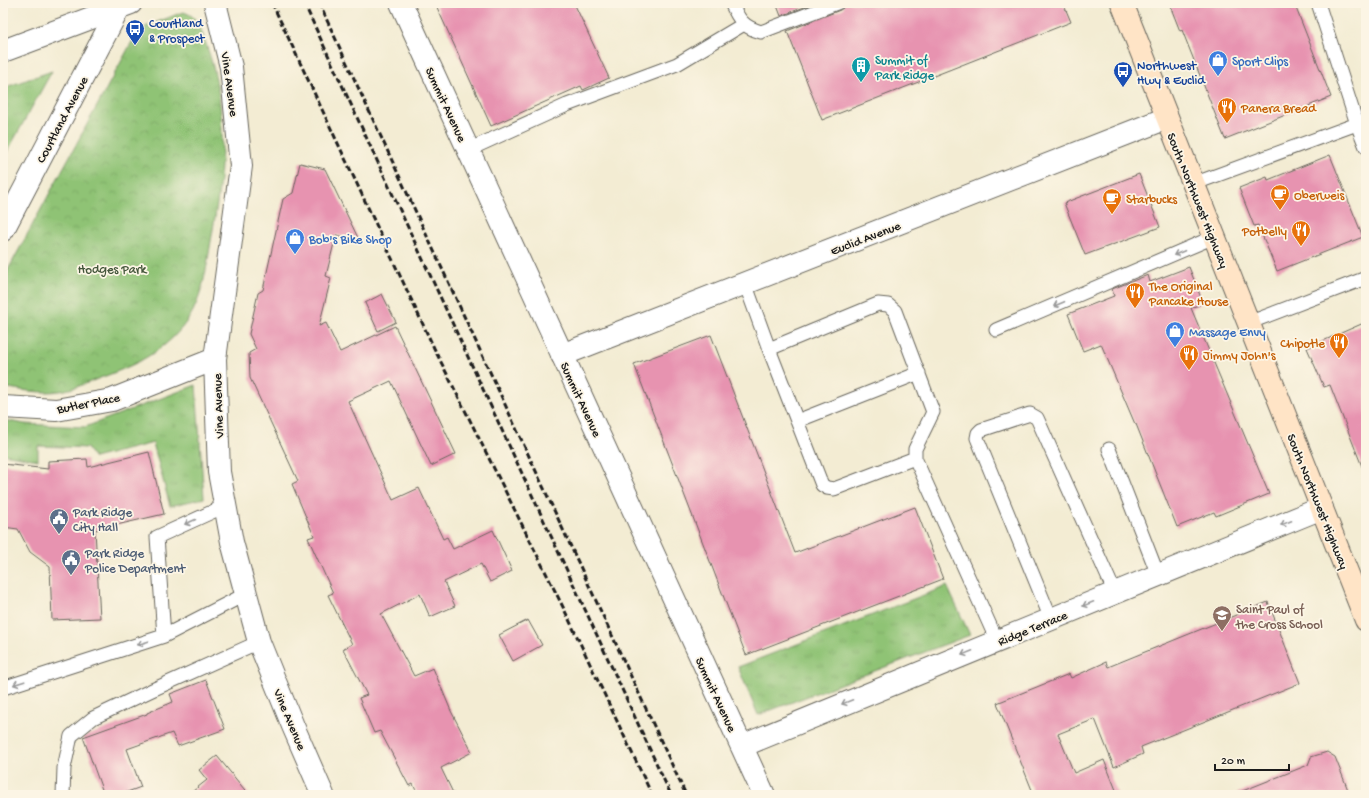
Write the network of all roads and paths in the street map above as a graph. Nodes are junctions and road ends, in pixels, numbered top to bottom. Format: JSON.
{"nodes":[{"id":1,"x":215,"y":3,"type":"edge"},
{"id":2,"x":401,"y":3,"type":"edge"},
{"id":3,"x":731,"y":3,"type":"edge"},
{"id":4,"x":837,"y":3,"type":"edge"},
{"id":5,"x":1122,"y":3,"type":"edge"},
{"id":6,"x":1318,"y":3,"type":"edge"},
{"id":7,"x":125,"y":6,"type":"edge"},
{"id":8,"x":744,"y":24,"type":"junction"},
{"id":9,"x":3,"y":51,"type":"edge"},
{"id":10,"x":1167,"y":118,"type":"junction"},
{"id":11,"x":1362,"y":122,"type":"edge"},
{"id":12,"x":1366,"y":147,"type":"edge"},
{"id":13,"x":468,"y":150,"type":"junction"},
{"id":14,"x":1193,"y":184,"type":"junction"},
{"id":15,"x":3,"y":230,"type":"edge"},
{"id":16,"x":1214,"y":237,"type":"junction"},
{"id":17,"x":1366,"y":278,"type":"edge"},
{"id":18,"x":745,"y":283,"type":"junction"},
{"id":19,"x":1248,"y":323,"type":"junction"},
{"id":20,"x":996,"y":330,"type":"dead end"},
{"id":21,"x":769,"y":349,"type":"junction"},
{"id":22,"x":562,"y":355,"type":"junction"},
{"id":23,"x":215,"y":359,"type":"junction"},
{"id":24,"x":919,"y":373,"type":"junction"},
{"id":25,"x":3,"y":407,"type":"edge"},
{"id":26,"x":797,"y":421,"type":"junction"},
{"id":27,"x":1109,"y":449,"type":"dead end"},
{"id":28,"x":915,"y":458,"type":"junction"},
{"id":29,"x":225,"y":506,"type":"junction"},
{"id":30,"x":1322,"y":508,"type":"junction"},
{"id":31,"x":1158,"y":575,"type":"junction"},
{"id":32,"x":1115,"y":593,"type":"junction"},
{"id":33,"x":246,"y":594,"type":"junction"},
{"id":34,"x":1051,"y":619,"type":"junction"},
{"id":35,"x":1366,"y":620,"type":"edge"},
{"id":36,"x":164,"y":636,"type":"junction"},
{"id":37,"x":997,"y":641,"type":"junction"},
{"id":38,"x":259,"y":642,"type":"junction"},
{"id":39,"x":3,"y":688,"type":"edge"},
{"id":40,"x":742,"y":746,"type":"junction"},
{"id":41,"x":64,"y":795,"type":"edge"},
{"id":42,"x":323,"y":795,"type":"edge"},
{"id":43,"x":764,"y":795,"type":"edge"}],
"edges":[{"from":1,"to":23,"type":"street","name":"Vine Avenue"},
{"from":2,"to":13,"type":"street","name":"Summit Avenue"},
{"from":3,"to":8,"type":"lane"},
{"from":4,"to":8,"type":"lane"},
{"from":5,"to":10,"type":"main road","name":"South Northwest Highway"},
{"from":6,"to":11,"type":"lane"},
{"from":7,"to":9,"type":"street"},
{"from":7,"to":15,"type":"street","name":"Courtland Avenue"},
{"from":8,"to":13,"type":"lane"},
{"from":10,"to":14,"type":"main road","name":"South Northwest Highway"},
{"from":10,"to":18,"type":"street","name":"Euclid Avenue"},
{"from":11,"to":12,"type":"lane"},
{"from":11,"to":14,"type":"lane"},
{"from":13,"to":22,"type":"street","name":"Summit Avenue"},
{"from":14,"to":16,"type":"main road","name":"South Northwest Highway"},
{"from":16,"to":19,"type":"main road","name":"South Northwest Highway"},
{"from":16,"to":20,"type":"lane","one_way":true},
{"from":17,"to":19,"type":"lane"},
{"from":18,"to":21,"type":"lane"},
{"from":18,"to":22,"type":"street","name":"Euclid Avenue"},
{"from":19,"to":30,"type":"main road","name":"South Northwest Highway"},
{"from":21,"to":24,"type":"lane"},
{"from":21,"to":26,"type":"lane"},
{"from":22,"to":40,"type":"street","name":"Summit Avenue"},
{"from":23,"to":25,"type":"street","name":"Butler Place"},
{"from":23,"to":29,"type":"street","name":"Vine Avenue"},
{"from":24,"to":26,"type":"lane"},
{"from":24,"to":28,"type":"lane"},
{"from":26,"to":28,"type":"lane"},
{"from":27,"to":31,"type":"lane"},
{"from":28,"to":37,"type":"lane"},
{"from":29,"to":33,"type":"street","name":"Vine Avenue"},
{"from":29,"to":36,"type":"lane","one_way":true},
{"from":30,"to":31,"type":"street","name":"Ridge Terrace","one_way":true},
{"from":30,"to":35,"type":"main road","name":"South Northwest Highway"},
{"from":31,"to":32,"type":"street","name":"Ridge Terrace"},
{"from":32,"to":34,"type":"street","name":"Ridge Terrace","one_way":true},
{"from":32,"to":34,"type":"lane"},
{"from":33,"to":36,"type":"lane"},
{"from":33,"to":38,"type":"street","name":"Vine Avenue"},
{"from":34,"to":37,"type":"street","name":"Ridge Terrace"},
{"from":36,"to":39,"type":"lane","one_way":true},
{"from":37,"to":40,"type":"street","name":"Ridge Terrace","one_way":true},
{"from":38,"to":41,"type":"lane"},
{"from":38,"to":42,"type":"street","name":"Vine Avenue"},
{"from":40,"to":43,"type":"street","name":"Summit Avenue"}]}
